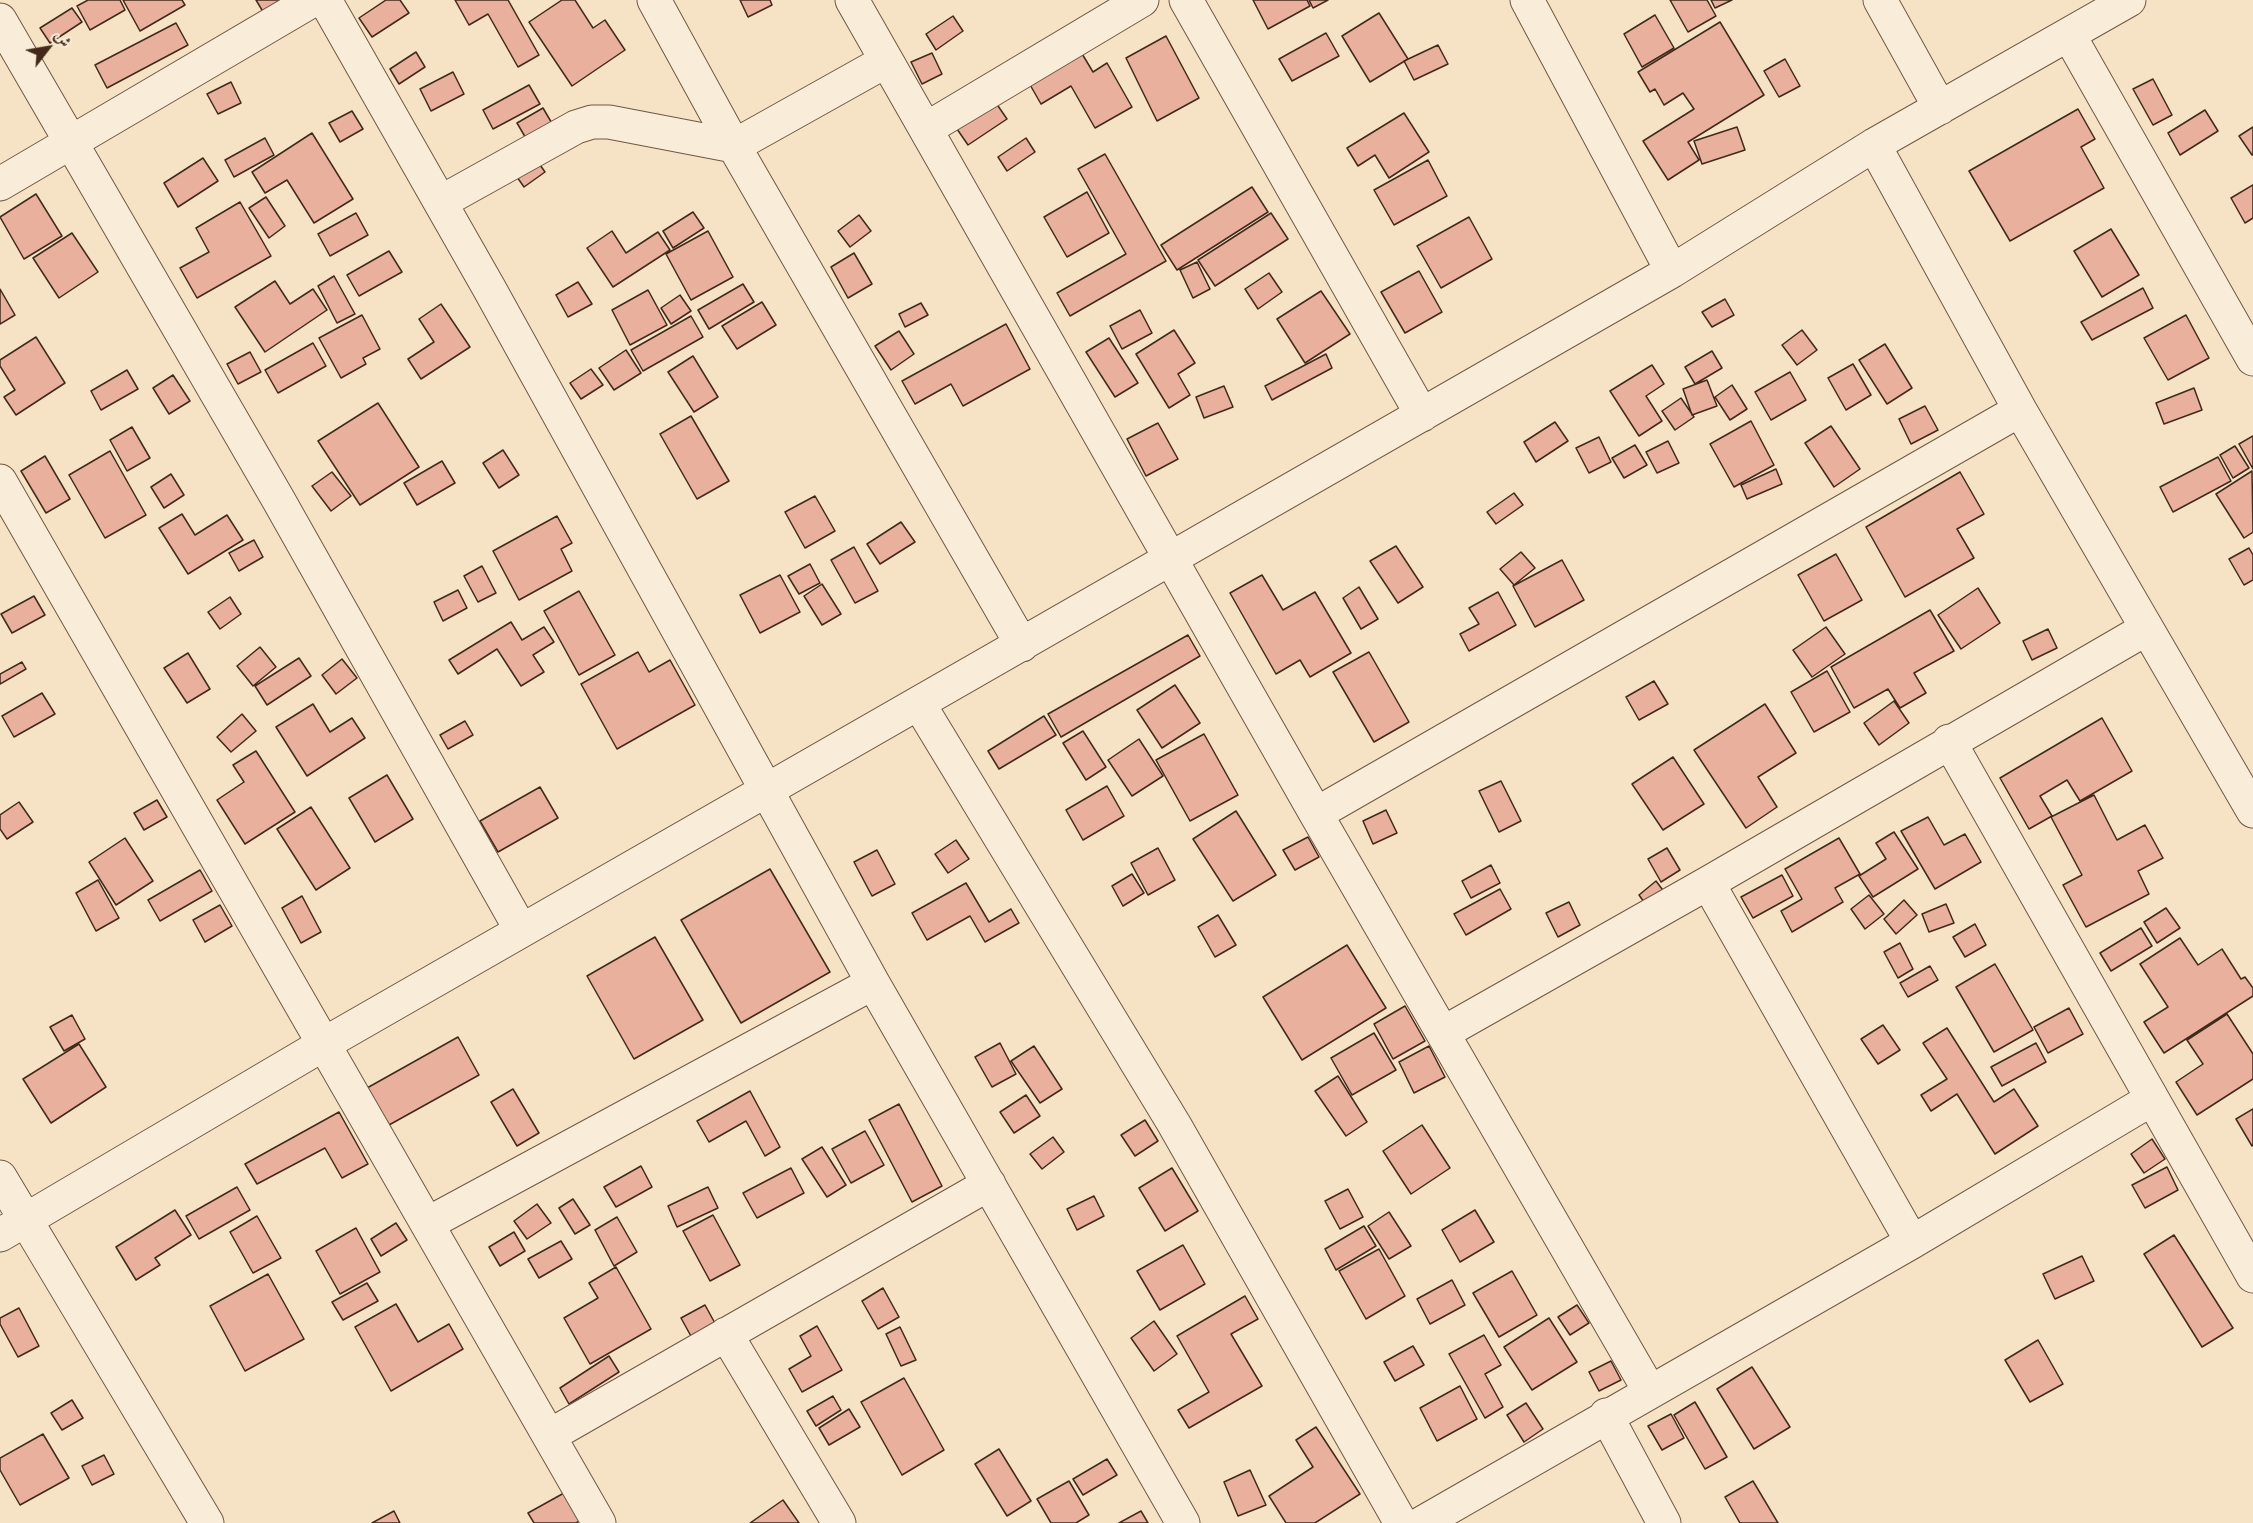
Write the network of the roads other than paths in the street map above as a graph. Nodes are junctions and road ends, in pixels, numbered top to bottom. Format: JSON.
{"nodes":[{"id":1,"x":313,"y":0,"type":"edge"},
{"id":2,"x":325,"y":0,"type":"edge"},
{"id":3,"x":654,"y":0,"type":"edge"},
{"id":4,"x":852,"y":0,"type":"edge"},
{"id":5,"x":1142,"y":0,"type":"edge"},
{"id":6,"x":1186,"y":0,"type":"edge"},
{"id":7,"x":1527,"y":0,"type":"edge"},
{"id":8,"x":1880,"y":0,"type":"edge"},
{"id":9,"x":2129,"y":0,"type":"edge"},
{"id":10,"x":0,"y":20,"type":"edge"},
{"id":11,"x":2069,"y":35,"type":"junction"},
{"id":12,"x":886,"y":61,"type":"junction"},
{"id":13,"x":1940,"y":108,"type":"junction"},
{"id":14,"x":927,"y":129,"type":"junction"},
{"id":15,"x":71,"y":143,"type":"junction"},
{"id":16,"x":1874,"y":145,"type":"junction"},
{"id":17,"x":734,"y":146,"type":"junction"},
{"id":18,"x":0,"y":184,"type":"edge"},
{"id":19,"x":441,"y":202,"type":"junction"},
{"id":20,"x":1672,"y":271,"type":"junction"},
{"id":21,"x":2253,"y":359,"type":"edge"},
{"id":22,"x":2020,"y":410,"type":"junction"},
{"id":23,"x":1422,"y":415,"type":"junction"},
{"id":24,"x":0,"y":481,"type":"edge"},
{"id":25,"x":1171,"y":557,"type":"junction"},
{"id":26,"x":2146,"y":629,"type":"junction"},
{"id":27,"x":1022,"y":645,"type":"junction"},
{"id":28,"x":919,"y":704,"type":"junction"},
{"id":29,"x":1949,"y":741,"type":"junction"},
{"id":30,"x":765,"y":789,"type":"junction"},
{"id":31,"x":2253,"y":811,"type":"edge"},
{"id":32,"x":1317,"y":814,"type":"junction"},
{"id":33,"x":1708,"y":883,"type":"junction"},
{"id":34,"x":521,"y":930,"type":"junction"},
{"id":35,"x":873,"y":983,"type":"junction"},
{"id":36,"x":1443,"y":1033,"type":"junction"},
{"id":37,"x":324,"y":1044,"type":"junction"},
{"id":38,"x":2152,"y":1099,"type":"junction"},
{"id":39,"x":0,"y":1177,"type":"edge"},
{"id":40,"x":989,"y":1184,"type":"junction"},
{"id":41,"x":427,"y":1224,"type":"junction"},
{"id":42,"x":12,"y":1228,"type":"edge"},
{"id":43,"x":1912,"y":1242,"type":"junction"},
{"id":44,"x":2253,"y":1276,"type":"edge"},
{"id":45,"x":726,"y":1334,"type":"junction"},
{"id":46,"x":1649,"y":1390,"type":"junction"},
{"id":47,"x":1606,"y":1415,"type":"junction"},
{"id":48,"x":549,"y":1436,"type":"junction"},
{"id":49,"x":207,"y":1523,"type":"edge"},
{"id":50,"x":599,"y":1523,"type":"edge"},
{"id":51,"x":838,"y":1523,"type":"edge"},
{"id":52,"x":1183,"y":1523,"type":"edge"},
{"id":53,"x":1401,"y":1523,"type":"edge"},
{"id":54,"x":1422,"y":1523,"type":"edge"},
{"id":55,"x":1664,"y":1523,"type":"edge"}],
"edges":[{"from":1,"to":15,"type":"street"},
{"from":2,"to":19,"type":"street"},
{"from":3,"to":17,"type":"street"},
{"from":4,"to":12,"type":"street"},
{"from":5,"to":14,"type":"street"},
{"from":6,"to":23,"type":"street"},
{"from":7,"to":20,"type":"street"},
{"from":8,"to":13,"type":"street"},
{"from":9,"to":11,"type":"street"},
{"from":10,"to":15,"type":"street"},
{"from":11,"to":13,"type":"street"},
{"from":11,"to":21,"type":"street"},
{"from":12,"to":14,"type":"street"},
{"from":12,"to":17,"type":"street"},
{"from":13,"to":16,"type":"street"},
{"from":14,"to":25,"type":"street"},
{"from":15,"to":18,"type":"street"},
{"from":15,"to":34,"type":"street"},
{"from":16,"to":20,"type":"street"},
{"from":16,"to":22,"type":"street"},
{"from":17,"to":19,"type":"street"},
{"from":17,"to":27,"type":"street"},
{"from":19,"to":30,"type":"street"},
{"from":20,"to":23,"type":"street"},
{"from":22,"to":26,"type":"street"},
{"from":22,"to":32,"type":"street"},
{"from":23,"to":25,"type":"street"},
{"from":24,"to":37,"type":"street"},
{"from":25,"to":27,"type":"street"},
{"from":25,"to":32,"type":"street"},
{"from":26,"to":29,"type":"street"},
{"from":26,"to":31,"type":"street"},
{"from":27,"to":28,"type":"street"},
{"from":28,"to":30,"type":"street"},
{"from":28,"to":53,"type":"street"},
{"from":29,"to":33,"type":"street"},
{"from":29,"to":38,"type":"street"},
{"from":30,"to":34,"type":"street"},
{"from":30,"to":35,"type":"street"},
{"from":32,"to":36,"type":"street"},
{"from":33,"to":36,"type":"street"},
{"from":33,"to":43,"type":"street"},
{"from":34,"to":37,"type":"street"},
{"from":35,"to":40,"type":"street"},
{"from":35,"to":41,"type":"street"},
{"from":36,"to":46,"type":"street"},
{"from":37,"to":41,"type":"street"},
{"from":37,"to":42,"type":"street"},
{"from":38,"to":43,"type":"street"},
{"from":38,"to":44,"type":"street"},
{"from":39,"to":42,"type":"street"},
{"from":40,"to":45,"type":"street"},
{"from":40,"to":52,"type":"street"},
{"from":41,"to":48,"type":"street"},
{"from":42,"to":49,"type":"street"},
{"from":43,"to":46,"type":"street"},
{"from":45,"to":48,"type":"street"},
{"from":45,"to":51,"type":"street"},
{"from":46,"to":47,"type":"street"},
{"from":47,"to":54,"type":"street"},
{"from":47,"to":55,"type":"street"},
{"from":48,"to":50,"type":"street"}]}
